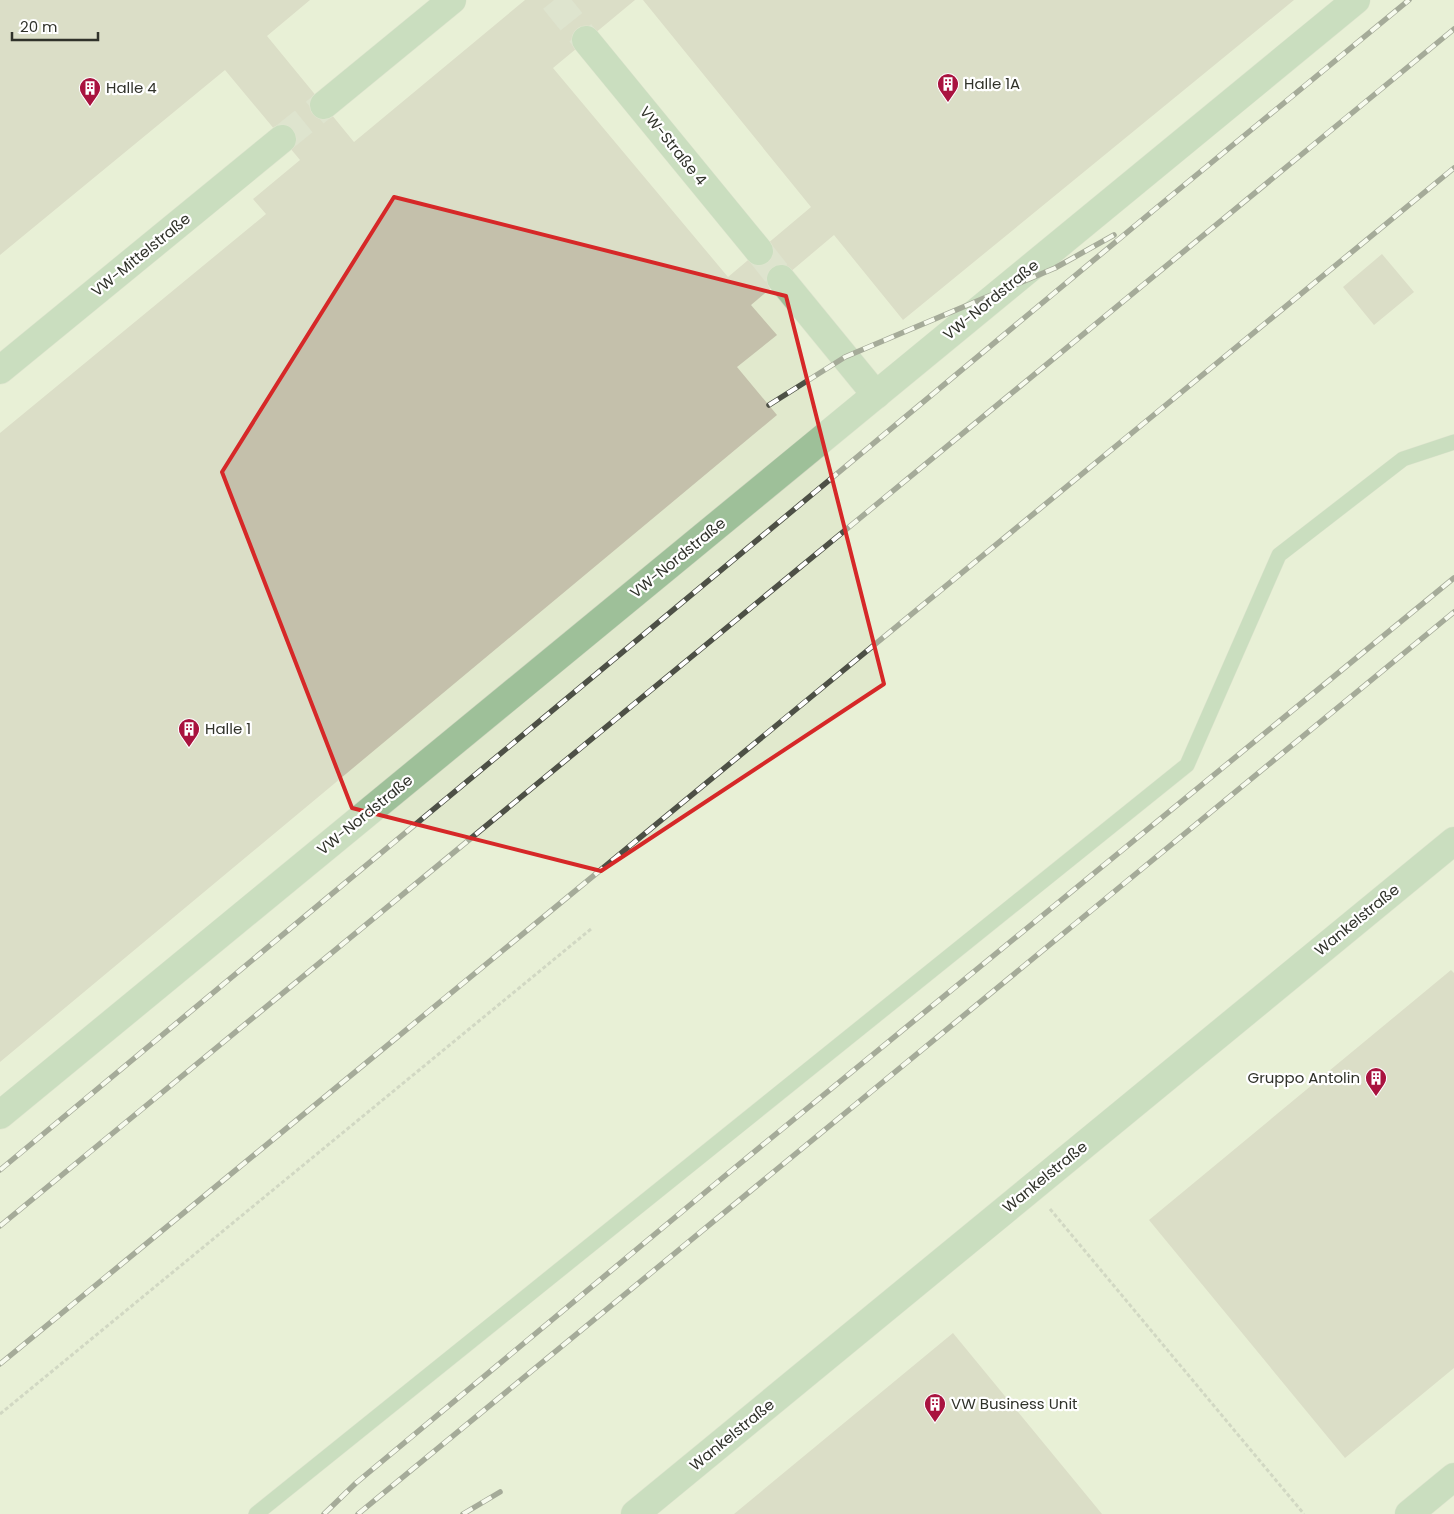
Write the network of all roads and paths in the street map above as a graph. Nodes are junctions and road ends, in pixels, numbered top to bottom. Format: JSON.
{"nodes":[{"id":1,"x":452,"y":0,"type":"edge"},
{"id":2,"x":1356,"y":0,"type":"edge"},
{"id":3,"x":586,"y":40,"type":"tunnel mouth"},
{"id":4,"x":324,"y":105,"type":"tunnel mouth"},
{"id":5,"x":282,"y":139,"type":"tunnel mouth"},
{"id":6,"x":759,"y":251,"type":"tunnel mouth"},
{"id":7,"x":782,"y":279,"type":"tunnel mouth"},
{"id":8,"x":0,"y":370,"type":"edge"},
{"id":9,"x":876,"y":395,"type":"junction"},
{"id":10,"x":1454,"y":442,"type":"edge"},
{"id":11,"x":1454,"y":841,"type":"edge"},
{"id":12,"x":591,"y":929,"type":"dead end"},
{"id":13,"x":0,"y":1115,"type":"edge"},
{"id":14,"x":1032,"y":1188,"type":"junction"},
{"id":15,"x":0,"y":1414,"type":"edge"},
{"id":16,"x":1454,"y":1477,"type":"edge"},
{"id":17,"x":256,"y":1514,"type":"edge"},
{"id":18,"x":635,"y":1514,"type":"edge"},
{"id":19,"x":1304,"y":1514,"type":"edge"},
{"id":20,"x":1409,"y":1514,"type":"edge"}],
"edges":[{"from":1,"to":4,"type":"street"},
{"from":2,"to":9,"type":"street","name":"VW-Nordstraße"},
{"from":3,"to":6,"type":"street","name":"VW-Straße 4"},
{"from":5,"to":8,"type":"street","name":"VW-Mittelstraße"},
{"from":7,"to":9,"type":"street"},
{"from":9,"to":13,"type":"street","name":"VW-Nordstraße"},
{"from":10,"to":17,"type":"lane"},
{"from":11,"to":14,"type":"street","name":"Wankelstraße"},
{"from":12,"to":15,"type":"path"},
{"from":14,"to":18,"type":"street","name":"Wankelstraße"},
{"from":14,"to":19,"type":"path"},
{"from":16,"to":20,"type":"street"}]}
